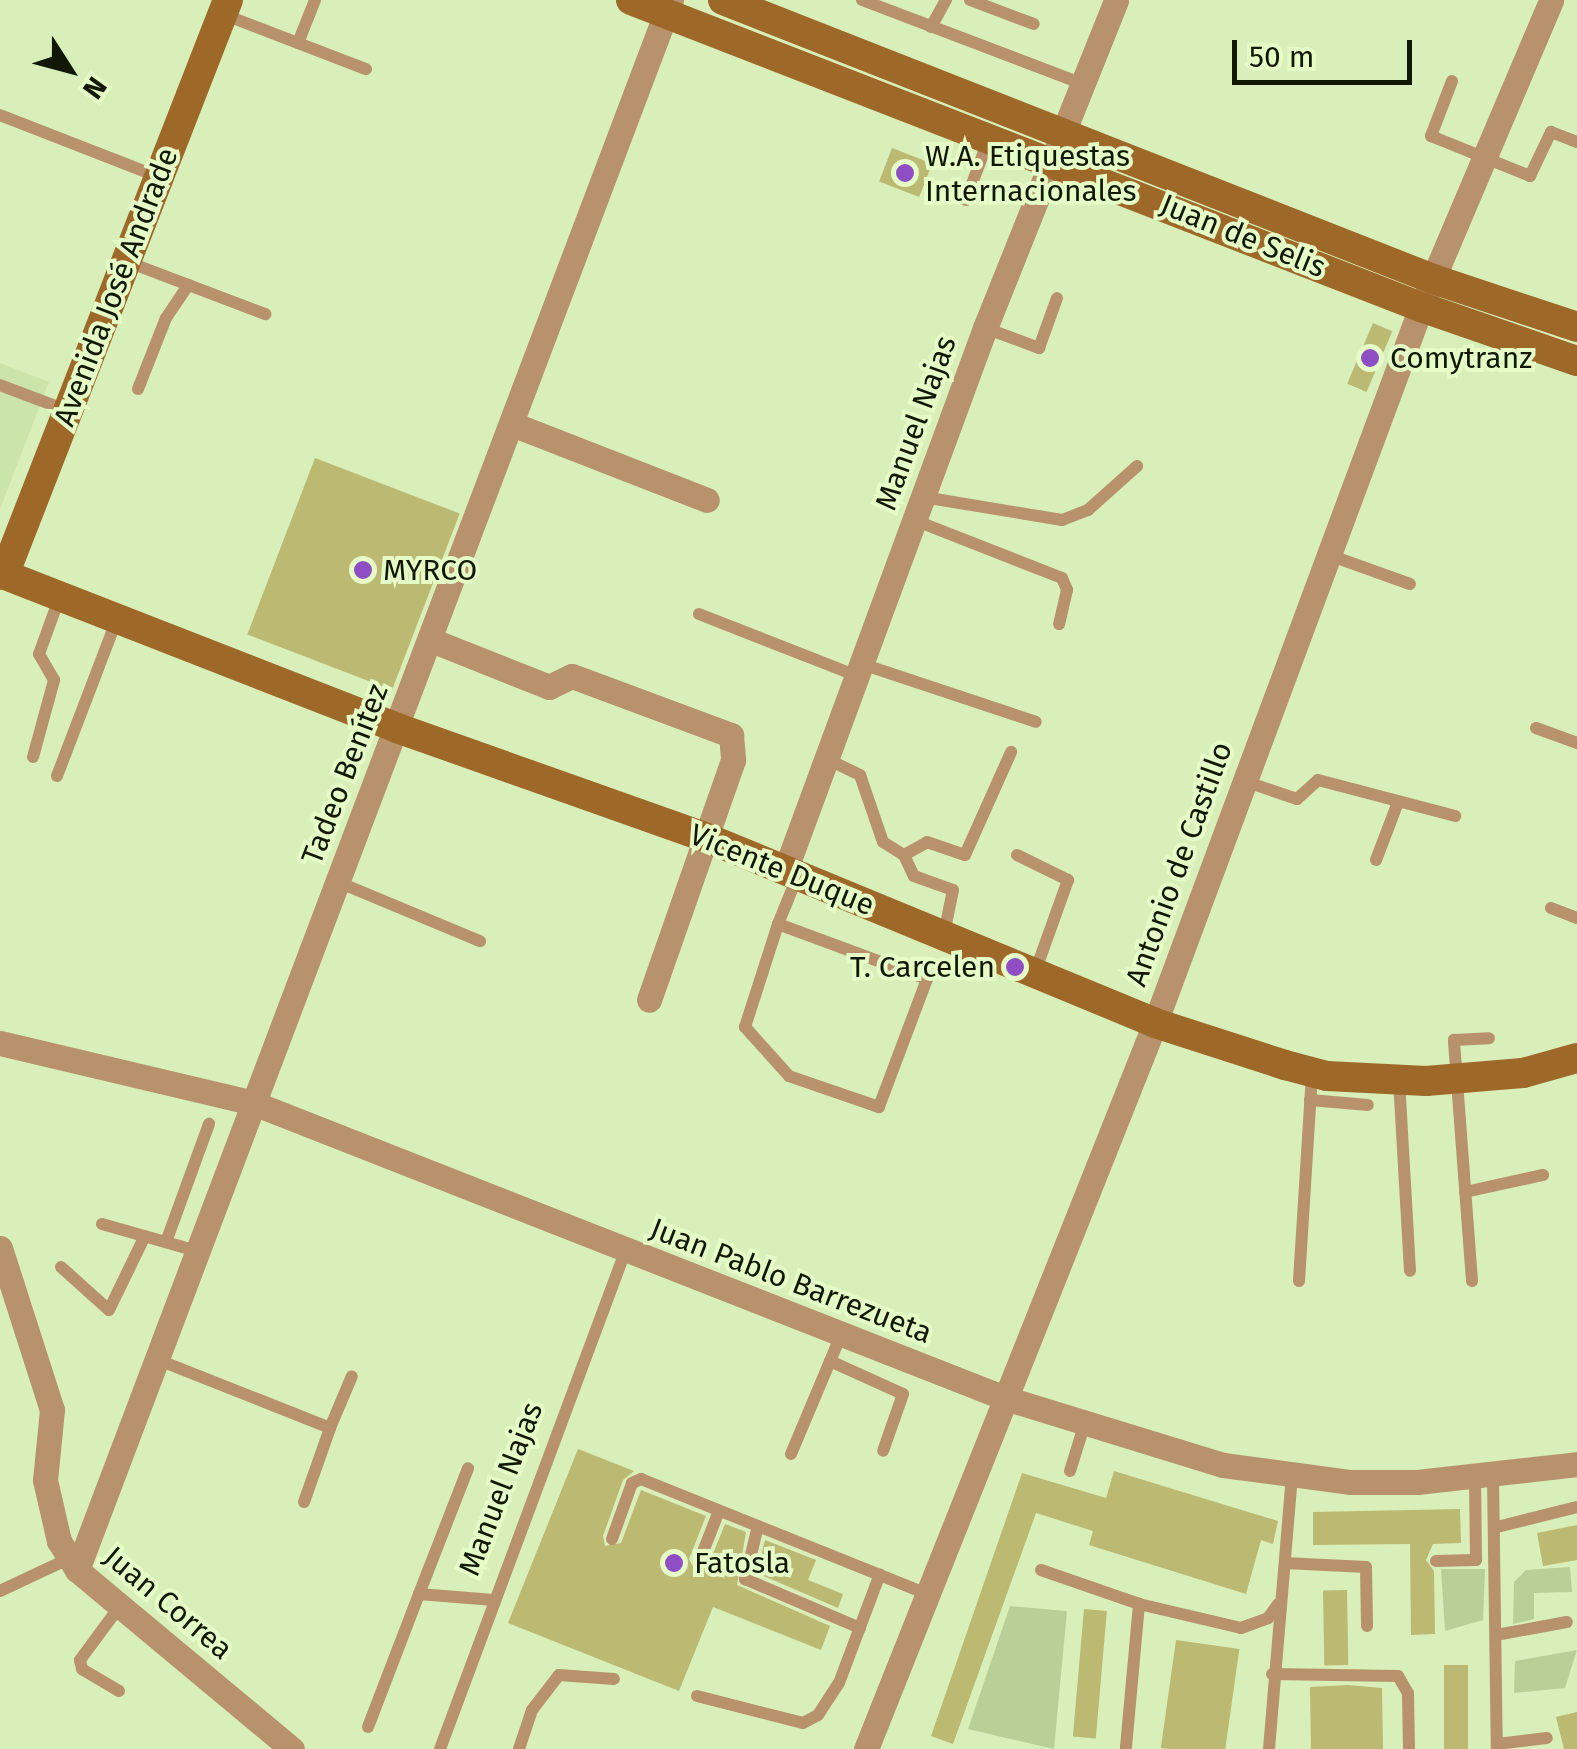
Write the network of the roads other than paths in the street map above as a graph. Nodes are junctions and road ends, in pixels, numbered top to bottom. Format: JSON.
{"nodes":[{"id":1,"x":315,"y":0,"type":"edge"},
{"id":2,"x":630,"y":0,"type":"edge"},
{"id":3,"x":723,"y":0,"type":"edge"},
{"id":4,"x":862,"y":0,"type":"edge"},
{"id":5,"x":946,"y":0,"type":"edge"},
{"id":6,"x":970,"y":0,"type":"edge"},
{"id":7,"x":1116,"y":0,"type":"edge"},
{"id":8,"x":1551,"y":0,"type":"edge"},
{"id":9,"x":225,"y":7,"type":"edge"},
{"id":10,"x":669,"y":7,"type":"edge"},
{"id":11,"x":1034,"y":24,"type":"dead end"},
{"id":12,"x":931,"y":26,"type":"junction"},
{"id":13,"x":298,"y":42,"type":"junction"},
{"id":14,"x":366,"y":68,"type":"dead end"},
{"id":15,"x":1452,"y":81,"type":"dead end"},
{"id":16,"x":1083,"y":84,"type":"junction"},
{"id":17,"x":0,"y":115,"type":"edge"},
{"id":18,"x":1064,"y":130,"type":"junction"},
{"id":19,"x":990,"y":136,"type":"junction"},
{"id":20,"x":1577,"y":142,"type":"edge"},
{"id":21,"x":1484,"y":158,"type":"junction"},
{"id":22,"x":1052,"y":159,"type":"junction"},
{"id":23,"x":158,"y":177,"type":"junction"},
{"id":24,"x":966,"y":200,"type":"dead end"},
{"id":25,"x":126,"y":262,"type":"junction"},
{"id":26,"x":188,"y":285,"type":"junction"},
{"id":27,"x":1427,"y":293,"type":"junction"},
{"id":28,"x":1058,"y":298,"type":"dead end"},
{"id":29,"x":265,"y":314,"type":"dead end"},
{"id":30,"x":1577,"y":327,"type":"edge"},
{"id":31,"x":985,"y":328,"type":"junction"},
{"id":32,"x":1577,"y":361,"type":"edge"},
{"id":33,"x":0,"y":384,"type":"edge"},
{"id":34,"x":138,"y":390,"type":"dead end"},
{"id":35,"x":68,"y":411,"type":"junction"},
{"id":36,"x":512,"y":424,"type":"junction"},
{"id":37,"x":1136,"y":466,"type":"dead end"},
{"id":38,"x":707,"y":500,"type":"dead end"},
{"id":39,"x":919,"y":509,"type":"junction"},
{"id":40,"x":1329,"y":555,"type":"junction"},
{"id":41,"x":2,"y":574,"type":"edge"},
{"id":42,"x":1410,"y":584,"type":"dead end"},
{"id":43,"x":60,"y":596,"type":"junction"},
{"id":44,"x":699,"y":614,"type":"dead end"},
{"id":45,"x":117,"y":619,"type":"junction"},
{"id":46,"x":1059,"y":624,"type":"dead end"},
{"id":47,"x":431,"y":640,"type":"junction"},
{"id":48,"x":859,"y":670,"type":"junction"},
{"id":49,"x":1036,"y":722,"type":"dead end"},
{"id":50,"x":397,"y":728,"type":"junction"},
{"id":51,"x":1536,"y":728,"type":"dead end"},
{"id":52,"x":1577,"y":743,"type":"edge"},
{"id":53,"x":1010,"y":752,"type":"dead end"},
{"id":54,"x":33,"y":757,"type":"dead end"},
{"id":55,"x":827,"y":760,"type":"junction"},
{"id":56,"x":57,"y":776,"type":"dead end"},
{"id":57,"x":1244,"y":782,"type":"junction"},
{"id":58,"x":1398,"y":802,"type":"junction"},
{"id":59,"x":1455,"y":816,"type":"dead end"},
{"id":60,"x":707,"y":838,"type":"junction"},
{"id":61,"x":904,"y":855,"type":"junction"},
{"id":62,"x":1017,"y":855,"type":"dead end"},
{"id":63,"x":1376,"y":860,"type":"dead end"},
{"id":64,"x":792,"y":873,"type":"junction"},
{"id":65,"x":338,"y":882,"type":"junction"},
{"id":66,"x":1551,"y":908,"type":"dead end"},
{"id":67,"x":1577,"y":918,"type":"edge"},
{"id":68,"x":778,"y":924,"type":"junction"},
{"id":69,"x":944,"y":936,"type":"junction"},
{"id":70,"x":480,"y":940,"type":"dead end"},
{"id":71,"x":1034,"y":974,"type":"junction"},
{"id":72,"x":649,"y":1000,"type":"dead end"},
{"id":73,"x":1155,"y":1023,"type":"junction"},
{"id":74,"x":1489,"y":1038,"type":"dead end"},
{"id":75,"x":0,"y":1043,"type":"edge"},
{"id":76,"x":1577,"y":1058,"type":"edge"},
{"id":77,"x":1456,"y":1079,"type":"junction"},
{"id":78,"x":1399,"y":1080,"type":"junction"},
{"id":79,"x":1311,"y":1086,"type":"junction"},
{"id":80,"x":253,"y":1103,"type":"junction"},
{"id":81,"x":1368,"y":1105,"type":"dead end"},
{"id":82,"x":209,"y":1124,"type":"dead end"},
{"id":83,"x":1544,"y":1175,"type":"dead end"},
{"id":84,"x":1464,"y":1192,"type":"junction"},
{"id":85,"x":102,"y":1224,"type":"dead end"},
{"id":86,"x":144,"y":1236,"type":"junction"},
{"id":87,"x":166,"y":1242,"type":"junction"},
{"id":88,"x":0,"y":1248,"type":"edge"},
{"id":89,"x":197,"y":1251,"type":"junction"},
{"id":90,"x":625,"y":1252,"type":"junction"},
{"id":91,"x":61,"y":1267,"type":"dead end"},
{"id":92,"x":1410,"y":1271,"type":"dead end"},
{"id":93,"x":1299,"y":1281,"type":"dead end"},
{"id":94,"x":1472,"y":1281,"type":"dead end"},
{"id":95,"x":840,"y":1335,"type":"junction"},
{"id":96,"x":156,"y":1358,"type":"junction"},
{"id":97,"x":830,"y":1361,"type":"junction"},
{"id":98,"x":352,"y":1376,"type":"dead end"},
{"id":99,"x":1005,"y":1398,"type":"junction"},
{"id":100,"x":1084,"y":1426,"type":"junction"},
{"id":101,"x":330,"y":1428,"type":"junction"},
{"id":102,"x":883,"y":1452,"type":"dead end"},
{"id":103,"x":791,"y":1454,"type":"dead end"},
{"id":104,"x":1577,"y":1464,"type":"edge"},
{"id":105,"x":468,"y":1468,"type":"dead end"},
{"id":106,"x":1070,"y":1472,"type":"dead end"},
{"id":107,"x":1292,"y":1476,"type":"junction"},
{"id":108,"x":1484,"y":1477,"type":"junction"},
{"id":109,"x":304,"y":1502,"type":"dead end"},
{"id":110,"x":1577,"y":1507,"type":"edge"},
{"id":111,"x":719,"y":1510,"type":"junction"},
{"id":112,"x":758,"y":1526,"type":"junction"},
{"id":113,"x":1497,"y":1527,"type":"junction"},
{"id":114,"x":612,"y":1539,"type":"dead end"},
{"id":115,"x":1436,"y":1560,"type":"dead end"},
{"id":116,"x":699,"y":1562,"type":"dead end"},
{"id":117,"x":1285,"y":1563,"type":"junction"},
{"id":118,"x":73,"y":1564,"type":"junction"},
{"id":119,"x":1041,"y":1570,"type":"dead end"},
{"id":120,"x":880,"y":1574,"type":"junction"},
{"id":121,"x":0,"y":1591,"type":"edge"},
{"id":122,"x":420,"y":1594,"type":"junction"},
{"id":123,"x":928,"y":1594,"type":"junction"},
{"id":124,"x":494,"y":1600,"type":"junction"},
{"id":125,"x":1280,"y":1602,"type":"junction"},
{"id":126,"x":1138,"y":1604,"type":"junction"},
{"id":127,"x":120,"y":1606,"type":"junction"},
{"id":128,"x":1567,"y":1622,"type":"dead end"},
{"id":129,"x":1367,"y":1626,"type":"dead end"},
{"id":130,"x":860,"y":1628,"type":"junction"},
{"id":131,"x":1496,"y":1635,"type":"junction"},
{"id":132,"x":1272,"y":1674,"type":"junction"},
{"id":133,"x":614,"y":1679,"type":"dead end"},
{"id":134,"x":119,"y":1691,"type":"dead end"},
{"id":135,"x":698,"y":1696,"type":"dead end"},
{"id":136,"x":368,"y":1727,"type":"dead end"},
{"id":137,"x":1547,"y":1738,"type":"dead end"},
{"id":138,"x":1497,"y":1746,"type":"edge"},
{"id":139,"x":1126,"y":1747,"type":"edge"},
{"id":140,"x":292,"y":1749,"type":"edge"},
{"id":141,"x":440,"y":1749,"type":"edge"},
{"id":142,"x":519,"y":1749,"type":"edge"},
{"id":143,"x":866,"y":1749,"type":"edge"},
{"id":144,"x":1269,"y":1749,"type":"edge"},
{"id":145,"x":1409,"y":1749,"type":"edge"}],
"edges":[{"from":1,"to":13,"type":"lane"},
{"from":2,"to":10,"type":"street","name":"Juan de Selis"},
{"from":3,"to":18,"type":"street","name":"Juan de Selis"},
{"from":4,"to":12,"type":"lane"},
{"from":5,"to":12,"type":"lane"},
{"from":6,"to":11,"type":"lane"},
{"from":7,"to":16,"type":"street","name":"Manuel Najas"},
{"from":8,"to":21,"type":"street","name":"Antonio de Castillo"},
{"from":9,"to":13,"type":"lane"},
{"from":9,"to":23,"type":"street","name":"Avenida José Andrade"},
{"from":10,"to":19,"type":"street","name":"Juan de Selis"},
{"from":10,"to":36,"type":"street","name":"Tadeo Benítez"},
{"from":12,"to":16,"type":"lane"},
{"from":13,"to":14,"type":"lane"},
{"from":15,"to":21,"type":"lane"},
{"from":16,"to":18,"type":"street","name":"Manuel Najas"},
{"from":17,"to":23,"type":"lane"},
{"from":18,"to":22,"type":"street","name":"Manuel Najas"},
{"from":18,"to":27,"type":"street","name":"Juan de Selis"},
{"from":19,"to":22,"type":"street","name":"Juan de Selis"},
{"from":19,"to":24,"type":"lane"},
{"from":20,"to":21,"type":"lane"},
{"from":21,"to":27,"type":"street","name":"Antonio de Castillo"},
{"from":22,"to":27,"type":"street","name":"Juan de Selis"},
{"from":22,"to":31,"type":"street","name":"Manuel Najas"},
{"from":23,"to":25,"type":"street","name":"Avenida José Andrade"},
{"from":25,"to":26,"type":"lane"},
{"from":25,"to":35,"type":"street","name":"Avenida José Andrade"},
{"from":26,"to":29,"type":"lane"},
{"from":26,"to":34,"type":"lane"},
{"from":27,"to":30,"type":"street","name":"Juan de Selis"},
{"from":27,"to":32,"type":"street","name":"Juan de Selis"},
{"from":27,"to":40,"type":"street","name":"Antonio de Castillo"},
{"from":28,"to":31,"type":"lane"},
{"from":31,"to":39,"type":"street","name":"Manuel Najas"},
{"from":33,"to":35,"type":"lane"},
{"from":35,"to":41,"type":"street","name":"Avenida José Andrade"},
{"from":36,"to":38,"type":"street"},
{"from":36,"to":47,"type":"street","name":"Tadeo Benítez"},
{"from":37,"to":39,"type":"lane"},
{"from":39,"to":46,"type":"lane"},
{"from":39,"to":48,"type":"street","name":"Manuel Najas"},
{"from":40,"to":42,"type":"lane"},
{"from":40,"to":57,"type":"street","name":"Antonio de Castillo"},
{"from":41,"to":43,"type":"street","name":"Vicente Duque"},
{"from":43,"to":45,"type":"street","name":"Vicente Duque"},
{"from":43,"to":54,"type":"lane"},
{"from":44,"to":48,"type":"lane"},
{"from":45,"to":50,"type":"street","name":"Vicente Duque"},
{"from":45,"to":56,"type":"lane"},
{"from":47,"to":50,"type":"street","name":"Tadeo Benítez"},
{"from":47,"to":60,"type":"street"},
{"from":48,"to":49,"type":"lane"},
{"from":48,"to":55,"type":"street","name":"Manuel Najas"},
{"from":50,"to":60,"type":"street","name":"Vicente Duque"},
{"from":50,"to":65,"type":"street","name":"Tadeo Benítez"},
{"from":51,"to":52,"type":"lane"},
{"from":53,"to":61,"type":"lane"},
{"from":55,"to":61,"type":"lane"},
{"from":55,"to":64,"type":"street","name":"Manuel Najas"},
{"from":57,"to":58,"type":"lane"},
{"from":57,"to":73,"type":"street","name":"Antonio de Castillo"},
{"from":58,"to":59,"type":"lane"},
{"from":58,"to":63,"type":"lane"},
{"from":60,"to":64,"type":"street","name":"Vicente Duque"},
{"from":60,"to":72,"type":"street"},
{"from":61,"to":69,"type":"lane"},
{"from":62,"to":71,"type":"lane"},
{"from":64,"to":68,"type":"lane"},
{"from":64,"to":69,"type":"street","name":"Vicente Duque"},
{"from":65,"to":70,"type":"lane"},
{"from":65,"to":80,"type":"street","name":"Tadeo Benítez"},
{"from":66,"to":67,"type":"lane"},
{"from":68,"to":68,"type":"lane"},
{"from":69,"to":71,"type":"street","name":"Vicente Duque"},
{"from":71,"to":73,"type":"street","name":"Vicente Duque"},
{"from":73,"to":79,"type":"street","name":"Vicente Duque"},
{"from":73,"to":99,"type":"street","name":"Antonio de Castillo"},
{"from":74,"to":77,"type":"lane"},
{"from":75,"to":80,"type":"street","name":"Juan Pablo Barrezueta"},
{"from":76,"to":77,"type":"street","name":"Vicente Duque"},
{"from":77,"to":78,"type":"street","name":"Vicente Duque"},
{"from":77,"to":84,"type":"lane"},
{"from":78,"to":79,"type":"street","name":"Vicente Duque"},
{"from":78,"to":92,"type":"lane"},
{"from":79,"to":81,"type":"lane"},
{"from":79,"to":93,"type":"lane"},
{"from":80,"to":89,"type":"street","name":"Tadeo Benítez"},
{"from":80,"to":90,"type":"street","name":"Juan Pablo Barrezueta"},
{"from":82,"to":87,"type":"lane"},
{"from":83,"to":84,"type":"lane"},
{"from":84,"to":94,"type":"lane"},
{"from":85,"to":86,"type":"lane"},
{"from":86,"to":87,"type":"lane"},
{"from":86,"to":91,"type":"lane"},
{"from":87,"to":89,"type":"lane"},
{"from":88,"to":118,"type":"street","name":"Juan Correa"},
{"from":89,"to":96,"type":"street","name":"Tadeo Benítez"},
{"from":90,"to":95,"type":"street","name":"Juan Pablo Barrezueta"},
{"from":90,"to":124,"type":"lane","name":"Manuel Najas"},
{"from":95,"to":97,"type":"lane"},
{"from":95,"to":99,"type":"street","name":"Juan Pablo Barrezueta"},
{"from":96,"to":101,"type":"lane"},
{"from":96,"to":118,"type":"street","name":"Tadeo Benítez"},
{"from":97,"to":102,"type":"lane"},
{"from":97,"to":103,"type":"lane"},
{"from":98,"to":101,"type":"lane"},
{"from":99,"to":100,"type":"street","name":"Juan Pablo Barrezueta"},
{"from":99,"to":123,"type":"street","name":"Antonio de Castillo"},
{"from":100,"to":106,"type":"lane"},
{"from":100,"to":107,"type":"street","name":"Juan Pablo Barrezueta"},
{"from":101,"to":109,"type":"lane"},
{"from":104,"to":108,"type":"street","name":"Juan Pablo Barrezueta"},
{"from":105,"to":122,"type":"lane"},
{"from":107,"to":108,"type":"street","name":"Juan Pablo Barrezueta"},
{"from":107,"to":117,"type":"lane"},
{"from":108,"to":113,"type":"lane"},
{"from":108,"to":115,"type":"lane"},
{"from":110,"to":113,"type":"lane"},
{"from":111,"to":112,"type":"lane"},
{"from":111,"to":114,"type":"lane"},
{"from":111,"to":116,"type":"lane"},
{"from":112,"to":120,"type":"lane"},
{"from":112,"to":130,"type":"lane"},
{"from":113,"to":131,"type":"lane"},
{"from":117,"to":125,"type":"lane"},
{"from":117,"to":129,"type":"lane"},
{"from":118,"to":121,"type":"lane"},
{"from":118,"to":127,"type":"street","name":"Juan Correa"},
{"from":119,"to":126,"type":"lane"},
{"from":120,"to":123,"type":"lane"},
{"from":120,"to":130,"type":"lane"},
{"from":122,"to":124,"type":"lane"},
{"from":122,"to":136,"type":"lane"},
{"from":123,"to":143,"type":"street","name":"Antonio de Castillo"},
{"from":124,"to":141,"type":"lane","name":"Manuel Najas"},
{"from":125,"to":126,"type":"lane"},
{"from":125,"to":132,"type":"lane"},
{"from":126,"to":139,"type":"lane"},
{"from":127,"to":134,"type":"lane"},
{"from":127,"to":140,"type":"street","name":"Juan Correa"},
{"from":128,"to":131,"type":"lane"},
{"from":130,"to":135,"type":"lane"},
{"from":131,"to":138,"type":"lane"},
{"from":132,"to":144,"type":"lane"},
{"from":132,"to":145,"type":"lane"},
{"from":133,"to":142,"type":"lane"},
{"from":137,"to":138,"type":"lane"}]}
